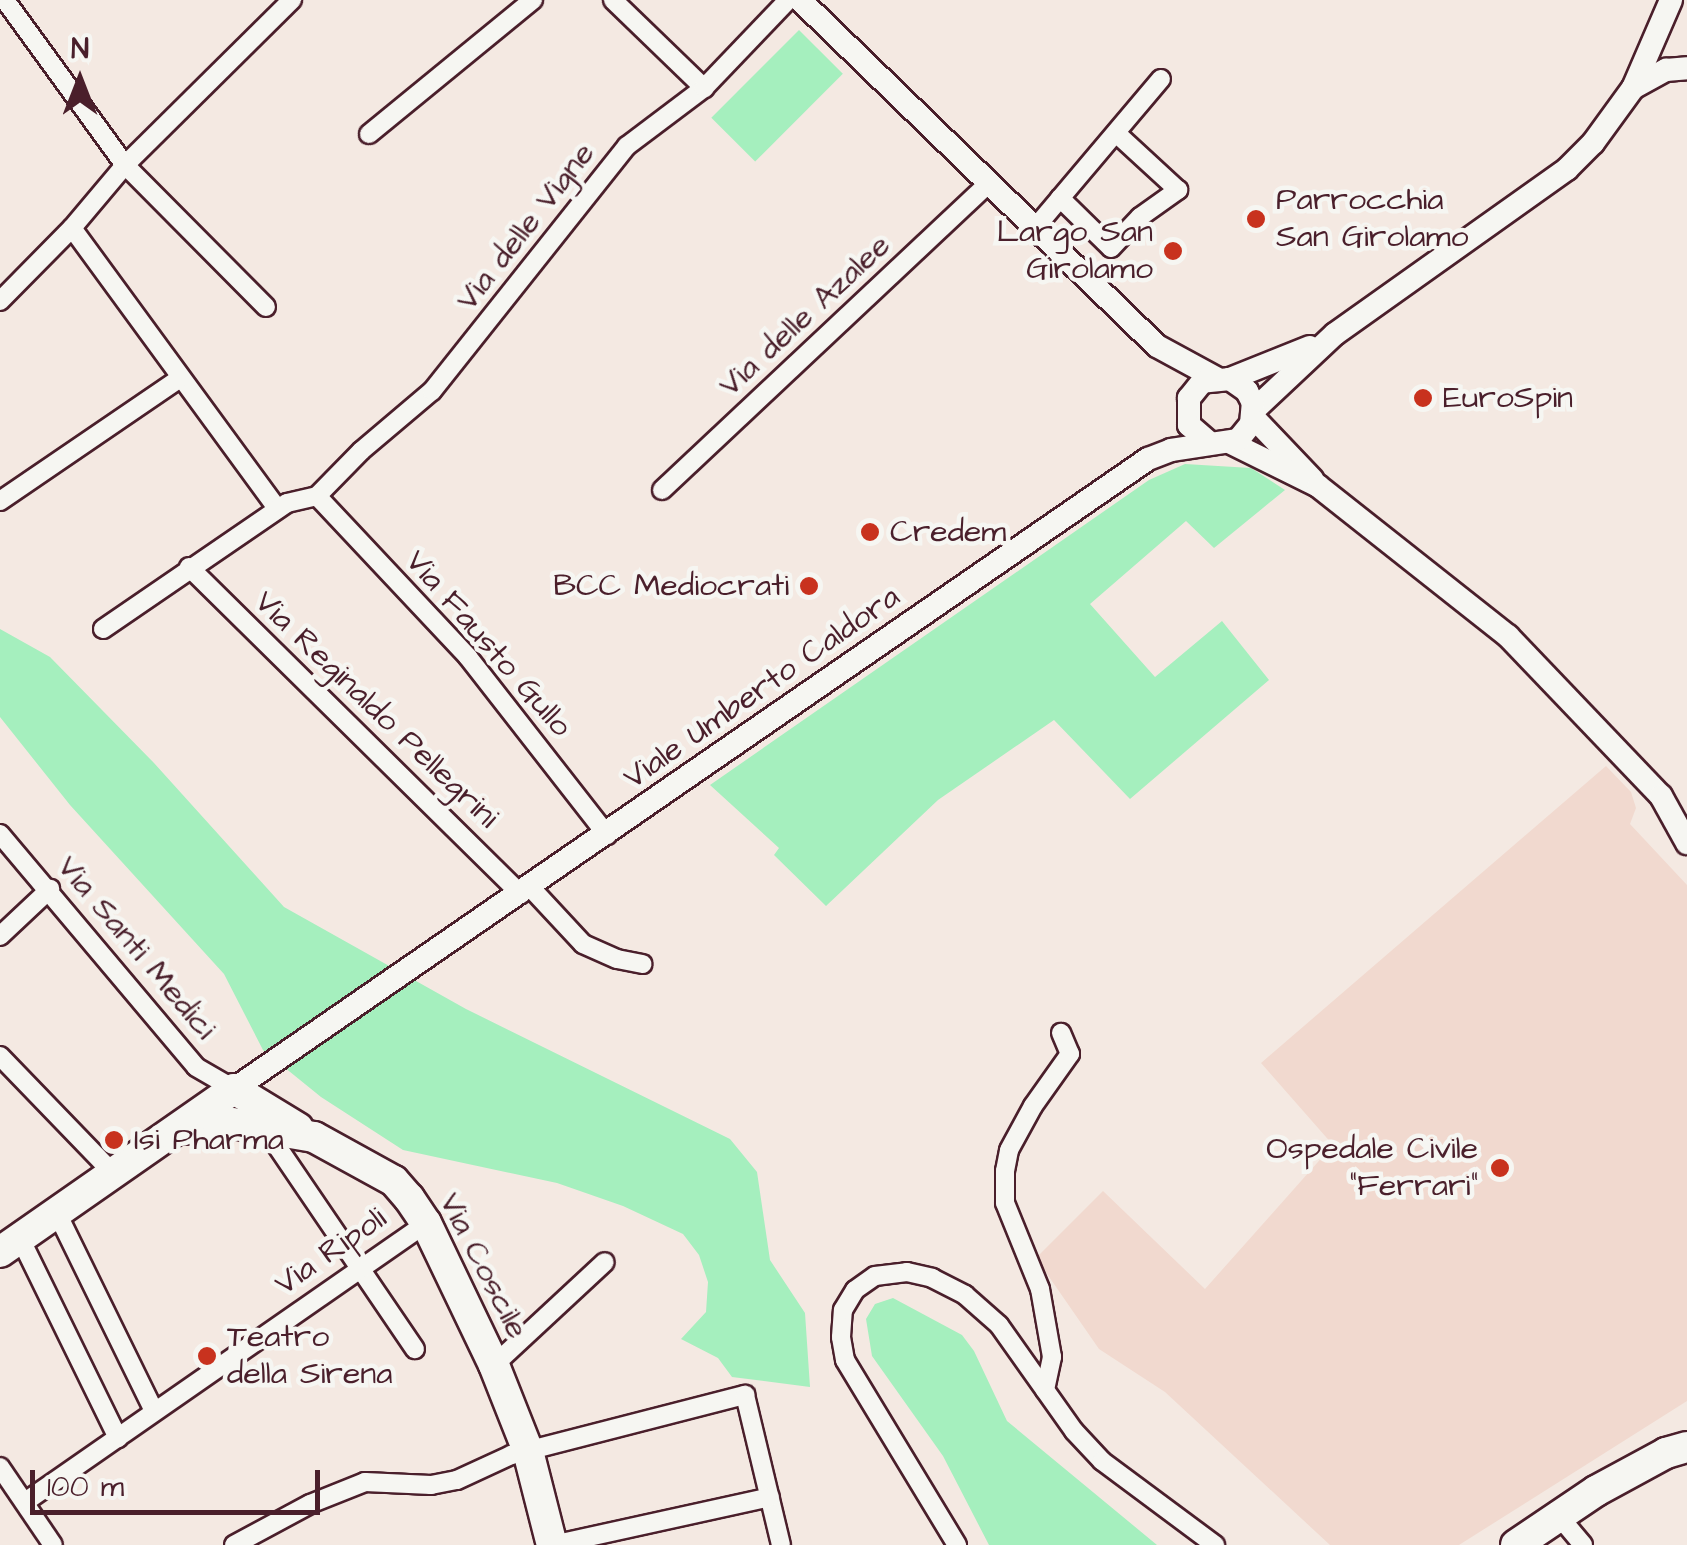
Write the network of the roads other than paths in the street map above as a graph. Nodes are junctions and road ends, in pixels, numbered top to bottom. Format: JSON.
{"nodes":[{"id":1,"x":5,"y":0,"type":"edge"},
{"id":2,"x":292,"y":0,"type":"edge"},
{"id":3,"x":533,"y":0,"type":"edge"},
{"id":4,"x":614,"y":0,"type":"edge"},
{"id":5,"x":788,"y":0,"type":"edge"},
{"id":6,"x":800,"y":0,"type":"edge"},
{"id":7,"x":1671,"y":17,"type":"edge"},
{"id":8,"x":1687,"y":66,"type":"edge"},
{"id":9,"x":1160,"y":79,"type":"dead end"},
{"id":10,"x":704,"y":88,"type":"junction"},
{"id":11,"x":1633,"y":88,"type":"junction"},
{"id":12,"x":1116,"y":132,"type":"junction"},
{"id":13,"x":368,"y":134,"type":"dead end"},
{"id":14,"x":125,"y":165,"type":"junction"},
{"id":15,"x":988,"y":184,"type":"junction"},
{"id":16,"x":1060,"y":198,"type":"junction"},
{"id":17,"x":72,"y":228,"type":"junction"},
{"id":18,"x":1035,"y":228,"type":"junction"},
{"id":19,"x":0,"y":300,"type":"edge"},
{"id":20,"x":266,"y":307,"type":"dead end"},
{"id":21,"x":1335,"y":334,"type":"junction"},
{"id":22,"x":1157,"y":346,"type":"junction"},
{"id":23,"x":180,"y":378,"type":"junction"},
{"id":24,"x":1223,"y":378,"type":"junction"},
{"id":25,"x":1187,"y":408,"type":"junction"},
{"id":26,"x":1254,"y":414,"type":"junction"},
{"id":27,"x":1221,"y":443,"type":"junction"},
{"id":28,"x":1148,"y":459,"type":"junction"},
{"id":29,"x":1318,"y":486,"type":"junction"},
{"id":30,"x":662,"y":490,"type":"dead end"},
{"id":31,"x":317,"y":496,"type":"junction"},
{"id":32,"x":0,"y":501,"type":"edge"},
{"id":33,"x":278,"y":509,"type":"junction"},
{"id":34,"x":189,"y":567,"type":"junction"},
{"id":35,"x":103,"y":629,"type":"dead end"},
{"id":36,"x":1662,"y":796,"type":"junction"},
{"id":37,"x":1687,"y":808,"type":"edge"},
{"id":38,"x":0,"y":834,"type":"edge"},
{"id":39,"x":607,"y":835,"type":"junction"},
{"id":40,"x":1687,"y":842,"type":"edge"},
{"id":41,"x":50,"y":888,"type":"junction"},
{"id":42,"x":526,"y":891,"type":"junction"},
{"id":43,"x":0,"y":936,"type":"edge"},
{"id":44,"x":643,"y":964,"type":"dead end"},
{"id":45,"x":1061,"y":1032,"type":"dead end"},
{"id":46,"x":0,"y":1056,"type":"edge"},
{"id":47,"x":234,"y":1089,"type":"junction"},
{"id":48,"x":182,"y":1129,"type":"junction"},
{"id":49,"x":266,"y":1130,"type":"junction"},
{"id":50,"x":314,"y":1138,"type":"junction"},
{"id":51,"x":116,"y":1175,"type":"junction"},
{"id":52,"x":57,"y":1213,"type":"junction"},
{"id":53,"x":426,"y":1223,"type":"junction"},
{"id":54,"x":10,"y":1245,"type":"edge"},
{"id":55,"x":605,"y":1262,"type":"dead end"},
{"id":56,"x":360,"y":1268,"type":"junction"},
{"id":57,"x":415,"y":1349,"type":"dead end"},
{"id":58,"x":494,"y":1365,"type":"junction"},
{"id":59,"x":1044,"y":1390,"type":"junction"},
{"id":60,"x":154,"y":1412,"type":"junction"},
{"id":61,"x":118,"y":1438,"type":"junction"},
{"id":62,"x":1680,"y":1445,"type":"edge"},
{"id":63,"x":528,"y":1451,"type":"junction"},
{"id":64,"x":0,"y":1466,"type":"edge"},
{"id":65,"x":770,"y":1497,"type":"junction"},
{"id":66,"x":25,"y":1502,"type":"junction"},
{"id":67,"x":1558,"y":1515,"type":"junction"},
{"id":68,"x":53,"y":1545,"type":"edge"},
{"id":69,"x":234,"y":1545,"type":"edge"},
{"id":70,"x":552,"y":1545,"type":"edge"},
{"id":71,"x":781,"y":1545,"type":"edge"},
{"id":72,"x":957,"y":1545,"type":"edge"},
{"id":73,"x":1214,"y":1545,"type":"edge"},
{"id":74,"x":1516,"y":1545,"type":"edge"},
{"id":75,"x":1583,"y":1545,"type":"edge"}],
"edges":[{"from":1,"to":14,"type":"street"},
{"from":2,"to":14,"type":"street"},
{"from":3,"to":13,"type":"street"},
{"from":4,"to":10,"type":"street"},
{"from":5,"to":10,"type":"street","name":"Via delle Vigne"},
{"from":6,"to":15,"type":"street"},
{"from":7,"to":8,"type":"street"},
{"from":7,"to":11,"type":"street"},
{"from":8,"to":11,"type":"street"},
{"from":9,"to":12,"type":"street"},
{"from":10,"to":31,"type":"street","name":"Via delle Vigne"},
{"from":11,"to":21,"type":"street"},
{"from":12,"to":16,"type":"street"},
{"from":12,"to":16,"type":"street"},
{"from":14,"to":17,"type":"street"},
{"from":14,"to":20,"type":"street"},
{"from":15,"to":18,"type":"street"},
{"from":15,"to":30,"type":"street","name":"Via delle Azalee"},
{"from":16,"to":18,"type":"street"},
{"from":17,"to":19,"type":"street"},
{"from":17,"to":23,"type":"street"},
{"from":18,"to":22,"type":"street"},
{"from":21,"to":24,"type":"street"},
{"from":21,"to":26,"type":"street"},
{"from":22,"to":24,"type":"street"},
{"from":22,"to":25,"type":"street"},
{"from":23,"to":32,"type":"street"},
{"from":23,"to":33,"type":"street"},
{"from":24,"to":25,"type":"street"},
{"from":24,"to":26,"type":"street"},
{"from":25,"to":27,"type":"street"},
{"from":25,"to":28,"type":"street","name":"Viale Umberto Caldora"},
{"from":26,"to":27,"type":"street"},
{"from":26,"to":29,"type":"street"},
{"from":27,"to":28,"type":"street","name":"Viale Umberto Caldora"},
{"from":27,"to":29,"type":"street"},
{"from":28,"to":39,"type":"street","name":"Viale Umberto Caldora"},
{"from":29,"to":36,"type":"street"},
{"from":31,"to":33,"type":"street"},
{"from":31,"to":39,"type":"street","name":"Via Fausto Gullo"},
{"from":33,"to":34,"type":"street"},
{"from":34,"to":35,"type":"street"},
{"from":34,"to":42,"type":"street","name":"Via Reginaldo Pellegrini"},
{"from":36,"to":37,"type":"street"},
{"from":36,"to":40,"type":"street"},
{"from":38,"to":41,"type":"street","name":"Via Santi Medici"},
{"from":39,"to":42,"type":"street","name":"Viale Umberto Caldora"},
{"from":41,"to":43,"type":"street"},
{"from":41,"to":47,"type":"street","name":"Via Santi Medici"},
{"from":42,"to":44,"type":"street","name":"Via Reginaldo Pellegrini"},
{"from":42,"to":47,"type":"street","name":"Viale Umberto Caldora"},
{"from":45,"to":59,"type":"street"},
{"from":46,"to":51,"type":"street"},
{"from":47,"to":48,"type":"main road"},
{"from":47,"to":50,"type":"main road"},
{"from":48,"to":49,"type":"main road","name":"Via Coscile"},
{"from":48,"to":51,"type":"main road"},
{"from":49,"to":50,"type":"main road","name":"Via Coscile"},
{"from":49,"to":56,"type":"street"},
{"from":50,"to":53,"type":"main road","name":"Via Coscile"},
{"from":51,"to":52,"type":"main road"},
{"from":52,"to":54,"type":"main road"},
{"from":52,"to":60,"type":"street"},
{"from":53,"to":56,"type":"street","name":"Via Ripoli"},
{"from":53,"to":58,"type":"main road","name":"Via Coscile"},
{"from":54,"to":61,"type":"street"},
{"from":55,"to":58,"type":"street"},
{"from":56,"to":57,"type":"street"},
{"from":56,"to":60,"type":"street","name":"Via Ripoli"},
{"from":58,"to":63,"type":"main road","name":"Via Coscile"},
{"from":59,"to":72,"type":"street"},
{"from":59,"to":73,"type":"street"},
{"from":60,"to":61,"type":"street","name":"Via Ripoli"},
{"from":61,"to":66,"type":"street","name":"Via Ripoli"},
{"from":62,"to":67,"type":"main road"},
{"from":63,"to":65,"type":"street"},
{"from":63,"to":69,"type":"street"},
{"from":63,"to":70,"type":"main road","name":"Via Coscile"},
{"from":64,"to":66,"type":"street"},
{"from":65,"to":70,"type":"street"},
{"from":65,"to":71,"type":"street"},
{"from":66,"to":68,"type":"street"},
{"from":67,"to":74,"type":"main road"},
{"from":67,"to":75,"type":"street"}]}
